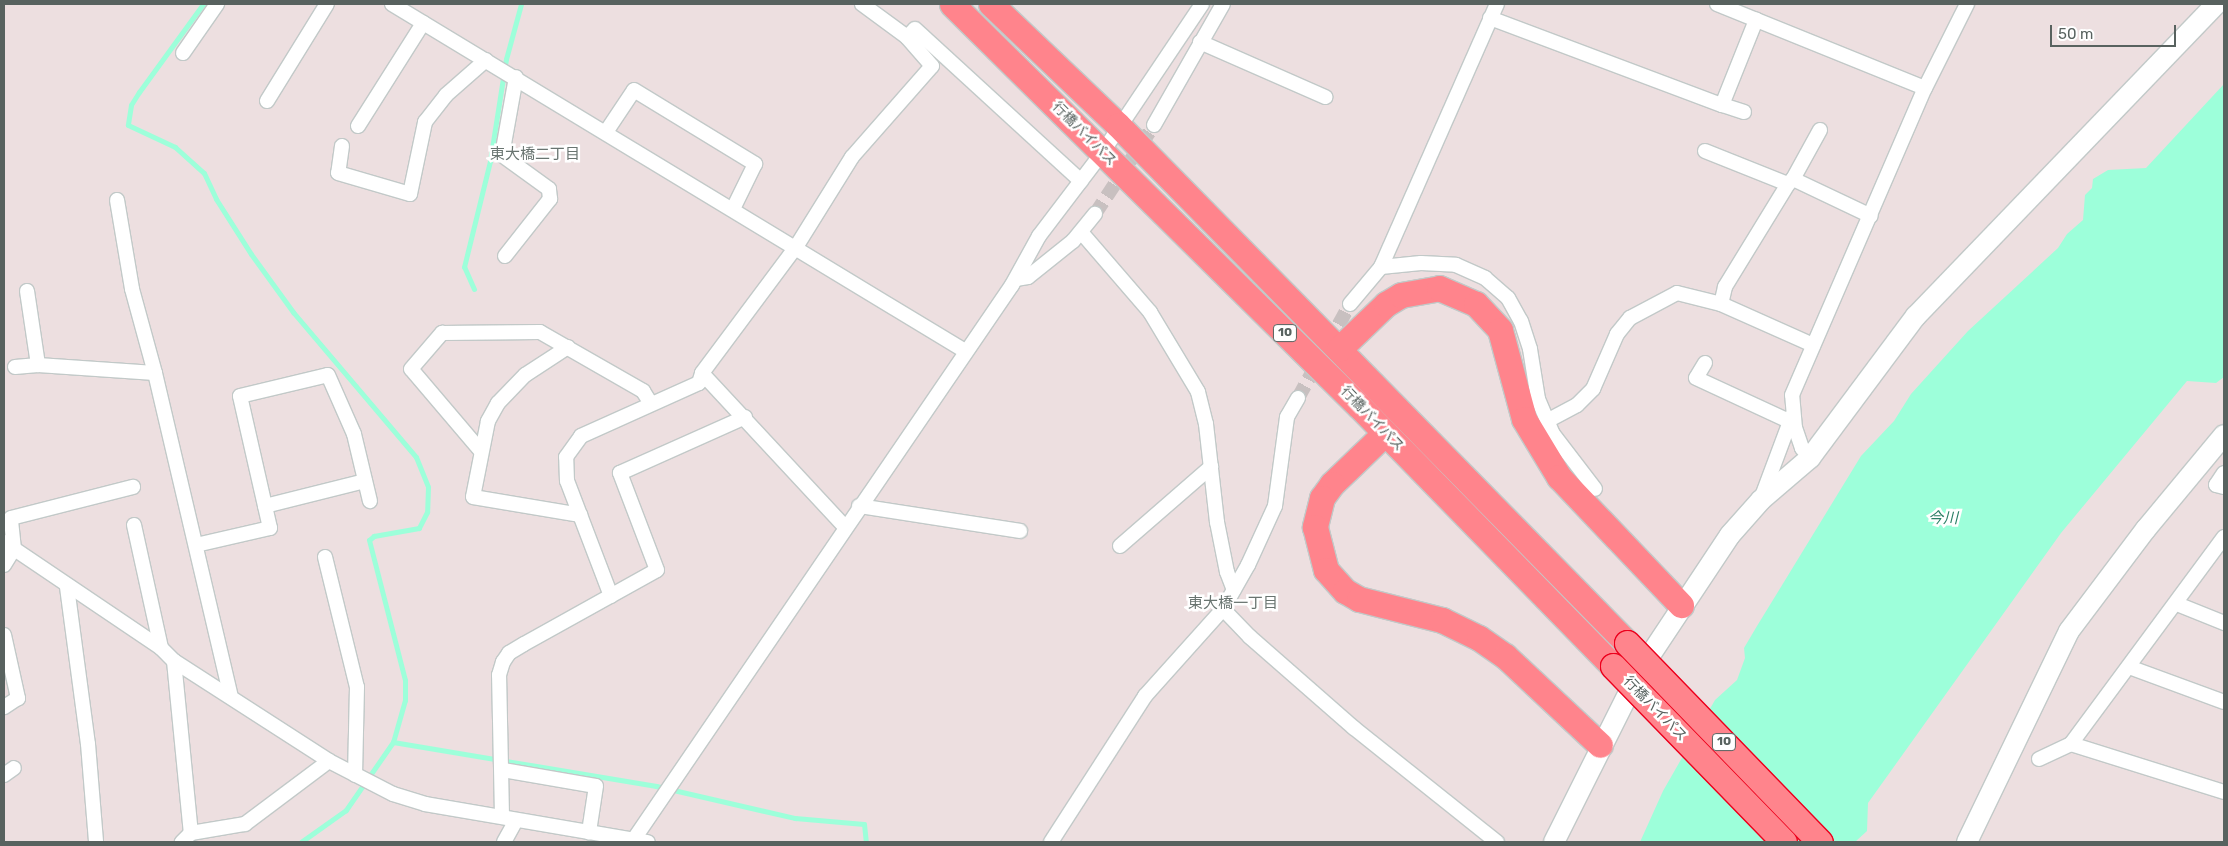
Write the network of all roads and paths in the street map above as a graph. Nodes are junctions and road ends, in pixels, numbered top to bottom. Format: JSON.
{"nodes":[{"id":1,"x":327,"y":4,"type":"edge"},
{"id":2,"x":862,"y":4,"type":"edge"},
{"id":3,"x":952,"y":4,"type":"edge"},
{"id":4,"x":991,"y":4,"type":"edge"},
{"id":5,"x":1202,"y":4,"type":"edge"},
{"id":6,"x":1223,"y":4,"type":"edge"},
{"id":7,"x":1497,"y":4,"type":"edge"},
{"id":8,"x":1717,"y":4,"type":"edge"},
{"id":9,"x":1967,"y":4,"type":"edge"},
{"id":10,"x":212,"y":5,"type":"edge"},
{"id":11,"x":399,"y":5,"type":"edge"},
{"id":12,"x":2213,"y":5,"type":"edge"},
{"id":13,"x":1490,"y":18,"type":"junction"},
{"id":14,"x":1756,"y":20,"type":"junction"},
{"id":15,"x":423,"y":23,"type":"junction"},
{"id":16,"x":907,"y":37,"type":"junction"},
{"id":17,"x":1200,"y":42,"type":"junction"},
{"id":18,"x":182,"y":53,"type":"dead end"},
{"id":19,"x":486,"y":60,"type":"junction"},
{"id":20,"x":516,"y":78,"type":"junction"},
{"id":21,"x":1925,"y":88,"type":"junction"},
{"id":22,"x":1325,"y":97,"type":"dead end"},
{"id":23,"x":267,"y":101,"type":"dead end"},
{"id":24,"x":1722,"y":104,"type":"junction"},
{"id":25,"x":1744,"y":112,"type":"dead end"},
{"id":26,"x":1118,"y":125,"type":"junction"},
{"id":27,"x":1154,"y":125,"type":"tunnel mouth"},
{"id":28,"x":358,"y":126,"type":"dead end"},
{"id":29,"x":1820,"y":130,"type":"dead end"},
{"id":30,"x":606,"y":132,"type":"junction"},
{"id":31,"x":342,"y":146,"type":"dead end"},
{"id":32,"x":1705,"y":151,"type":"dead end"},
{"id":33,"x":1102,"y":153,"type":"junction"},
{"id":34,"x":1081,"y":180,"type":"junction"},
{"id":35,"x":1791,"y":181,"type":"junction"},
{"id":36,"x":117,"y":200,"type":"dead end"},
{"id":37,"x":733,"y":209,"type":"junction"},
{"id":38,"x":1095,"y":214,"type":"tunnel mouth"},
{"id":39,"x":1871,"y":216,"type":"junction"},
{"id":40,"x":1081,"y":232,"type":"junction"},
{"id":41,"x":796,"y":247,"type":"junction"},
{"id":42,"x":505,"y":256,"type":"dead end"},
{"id":43,"x":1381,"y":267,"type":"junction"},
{"id":44,"x":1016,"y":279,"type":"junction"},
{"id":45,"x":27,"y":291,"type":"dead end"},
{"id":46,"x":1350,"y":304,"type":"tunnel mouth"},
{"id":47,"x":1721,"y":304,"type":"junction"},
{"id":48,"x":1813,"y":345,"type":"junction"},
{"id":49,"x":568,"y":348,"type":"junction"},
{"id":50,"x":1339,"y":349,"type":"junction"},
{"id":51,"x":964,"y":351,"type":"junction"},
{"id":52,"x":1705,"y":363,"type":"dead end"},
{"id":53,"x":38,"y":365,"type":"junction"},
{"id":54,"x":15,"y":368,"type":"dead end"},
{"id":55,"x":155,"y":373,"type":"junction"},
{"id":56,"x":702,"y":373,"type":"junction"},
{"id":57,"x":1298,"y":398,"type":"tunnel mouth"},
{"id":58,"x":652,"y":404,"type":"junction"},
{"id":59,"x":744,"y":417,"type":"junction"},
{"id":60,"x":1791,"y":419,"type":"junction"},
{"id":61,"x":1548,"y":421,"type":"junction"},
{"id":62,"x":1385,"y":433,"type":"junction"},
{"id":63,"x":2224,"y":435,"type":"edge"},
{"id":64,"x":480,"y":450,"type":"junction"},
{"id":65,"x":1810,"y":458,"type":"junction"},
{"id":66,"x":1211,"y":467,"type":"junction"},
{"id":67,"x":2224,"y":473,"type":"edge"},
{"id":68,"x":365,"y":481,"type":"junction"},
{"id":69,"x":133,"y":487,"type":"dead end"},
{"id":70,"x":2224,"y":487,"type":"edge"},
{"id":71,"x":1595,"y":489,"type":"dead end"},
{"id":72,"x":1761,"y":500,"type":"junction"},
{"id":73,"x":370,"y":501,"type":"dead end"},
{"id":74,"x":265,"y":506,"type":"junction"},
{"id":75,"x":859,"y":506,"type":"junction"},
{"id":76,"x":580,"y":515,"type":"junction"},
{"id":77,"x":134,"y":525,"type":"dead end"},
{"id":78,"x":845,"y":527,"type":"junction"},
{"id":79,"x":1020,"y":531,"type":"dead end"},
{"id":80,"x":2224,"y":541,"type":"edge"},
{"id":81,"x":196,"y":545,"type":"junction"},
{"id":82,"x":9,"y":546,"type":"edge"},
{"id":83,"x":1120,"y":546,"type":"dead end"},
{"id":84,"x":325,"y":557,"type":"dead end"},
{"id":85,"x":4,"y":565,"type":"edge"},
{"id":86,"x":67,"y":587,"type":"junction"},
{"id":87,"x":1234,"y":590,"type":"junction"},
{"id":88,"x":611,"y":596,"type":"junction"},
{"id":89,"x":2177,"y":604,"type":"junction"},
{"id":90,"x":1682,"y":605,"type":"junction"},
{"id":91,"x":1222,"y":609,"type":"junction"},
{"id":92,"x":2224,"y":623,"type":"edge"},
{"id":93,"x":4,"y":635,"type":"edge"},
{"id":94,"x":161,"y":648,"type":"junction"},
{"id":95,"x":174,"y":661,"type":"junction"},
{"id":96,"x":2129,"y":667,"type":"junction"},
{"id":97,"x":230,"y":694,"type":"junction"},
{"id":98,"x":2224,"y":702,"type":"edge"},
{"id":99,"x":4,"y":708,"type":"edge"},
{"id":100,"x":2071,"y":744,"type":"junction"},
{"id":101,"x":1600,"y":745,"type":"junction"},
{"id":102,"x":2039,"y":759,"type":"dead end"},
{"id":103,"x":329,"y":761,"type":"junction"},
{"id":104,"x":503,"y":770,"type":"junction"},
{"id":105,"x":355,"y":774,"type":"junction"},
{"id":106,"x":2224,"y":792,"type":"edge"},
{"id":107,"x":502,"y":816,"type":"junction"},
{"id":108,"x":516,"y":820,"type":"junction"},
{"id":109,"x":589,"y":832,"type":"junction"},
{"id":110,"x":187,"y":838,"type":"edge"},
{"id":111,"x":632,"y":841,"type":"edge"},
{"id":112,"x":96,"y":842,"type":"edge"},
{"id":113,"x":504,"y":842,"type":"edge"},
{"id":114,"x":648,"y":842,"type":"edge"},
{"id":115,"x":1051,"y":842,"type":"edge"},
{"id":116,"x":1497,"y":842,"type":"edge"},
{"id":117,"x":1554,"y":842,"type":"edge"},
{"id":118,"x":1784,"y":842,"type":"edge"},
{"id":119,"x":1820,"y":842,"type":"edge"},
{"id":120,"x":1967,"y":842,"type":"edge"}],
"edges":[{"from":1,"to":23,"type":"street"},
{"from":2,"to":16,"type":"street"},
{"from":3,"to":33,"type":"highway","name":"行橋バイパス","number":"10"},
{"from":4,"to":26,"type":"highway","name":"行橋バイパス","number":"10"},
{"from":5,"to":26,"type":"street"},
{"from":6,"to":17,"type":"street"},
{"from":7,"to":13,"type":"street"},
{"from":8,"to":14,"type":"street"},
{"from":9,"to":21,"type":"street"},
{"from":10,"to":18,"type":"street"},
{"from":11,"to":15,"type":"street"},
{"from":12,"to":65,"type":"street"},
{"from":13,"to":24,"type":"street"},
{"from":13,"to":43,"type":"street"},
{"from":14,"to":21,"type":"street"},
{"from":14,"to":24,"type":"street"},
{"from":15,"to":19,"type":"street"},
{"from":15,"to":28,"type":"street"},
{"from":16,"to":34,"type":"street"},
{"from":16,"to":41,"type":"street"},
{"from":17,"to":22,"type":"street"},
{"from":17,"to":27,"type":"street"},
{"from":19,"to":20,"type":"street"},
{"from":19,"to":31,"type":"street"},
{"from":20,"to":30,"type":"street"},
{"from":20,"to":42,"type":"street"},
{"from":21,"to":39,"type":"street"},
{"from":24,"to":25,"type":"street"},
{"from":26,"to":33,"type":"street"},
{"from":26,"to":50,"type":"highway","name":"行橋バイパス","number":"10"},
{"from":29,"to":35,"type":"street"},
{"from":30,"to":37,"type":"street"},
{"from":30,"to":37,"type":"street"},
{"from":32,"to":35,"type":"street"},
{"from":33,"to":34,"type":"street"},
{"from":33,"to":62,"type":"highway","name":"行橋バイパス","number":"10"},
{"from":34,"to":44,"type":"street"},
{"from":35,"to":39,"type":"street"},
{"from":35,"to":47,"type":"street"},
{"from":36,"to":55,"type":"street"},
{"from":37,"to":41,"type":"street"},
{"from":38,"to":40,"type":"street"},
{"from":39,"to":48,"type":"street"},
{"from":40,"to":44,"type":"street"},
{"from":40,"to":66,"type":"street"},
{"from":41,"to":51,"type":"street"},
{"from":41,"to":56,"type":"street"},
{"from":43,"to":46,"type":"street"},
{"from":43,"to":61,"type":"street"},
{"from":44,"to":51,"type":"street"},
{"from":45,"to":53,"type":"street"},
{"from":47,"to":48,"type":"street"},
{"from":47,"to":61,"type":"street"},
{"from":48,"to":60,"type":"street"},
{"from":49,"to":58,"type":"street"},
{"from":49,"to":64,"type":"street"},
{"from":49,"to":64,"type":"street"},
{"from":50,"to":90,"type":"highway"},
{"from":50,"to":119,"type":"highway","name":"行橋バイパス","number":"10","bridge":true},
{"from":51,"to":75,"type":"street"},
{"from":52,"to":60,"type":"street"},
{"from":53,"to":54,"type":"street"},
{"from":53,"to":55,"type":"street"},
{"from":55,"to":81,"type":"street"},
{"from":56,"to":58,"type":"street"},
{"from":56,"to":59,"type":"street"},
{"from":57,"to":87,"type":"street"},
{"from":58,"to":76,"type":"street"},
{"from":59,"to":78,"type":"street"},
{"from":59,"to":88,"type":"street"},
{"from":60,"to":65,"type":"street"},
{"from":60,"to":72,"type":"street"},
{"from":61,"to":71,"type":"street"},
{"from":62,"to":101,"type":"highway"},
{"from":62,"to":118,"type":"highway","name":"行橋バイパス","number":"10","bridge":true},
{"from":63,"to":120,"type":"street"},
{"from":64,"to":76,"type":"street"},
{"from":65,"to":72,"type":"street"},
{"from":66,"to":83,"type":"street"},
{"from":66,"to":87,"type":"street"},
{"from":67,"to":70,"type":"street"},
{"from":68,"to":73,"type":"street"},
{"from":68,"to":74,"type":"street"},
{"from":68,"to":74,"type":"street"},
{"from":69,"to":82,"type":"street"},
{"from":72,"to":90,"type":"street"},
{"from":74,"to":81,"type":"street"},
{"from":75,"to":78,"type":"street"},
{"from":75,"to":79,"type":"street"},
{"from":76,"to":88,"type":"street"},
{"from":77,"to":94,"type":"street"},
{"from":78,"to":111,"type":"street"},
{"from":80,"to":89,"type":"street"},
{"from":81,"to":97,"type":"street"},
{"from":82,"to":85,"type":"street"},
{"from":82,"to":86,"type":"street"},
{"from":84,"to":105,"type":"street"},
{"from":86,"to":94,"type":"street"},
{"from":86,"to":112,"type":"street"},
{"from":87,"to":91,"type":"street"},
{"from":88,"to":104,"type":"street"},
{"from":89,"to":92,"type":"street"},
{"from":89,"to":96,"type":"street"},
{"from":90,"to":101,"type":"street"},
{"from":91,"to":115,"type":"street"},
{"from":91,"to":116,"type":"street"},
{"from":93,"to":99,"type":"street"},
{"from":94,"to":95,"type":"street"},
{"from":95,"to":97,"type":"street"},
{"from":95,"to":110,"type":"street"},
{"from":96,"to":98,"type":"street"},
{"from":96,"to":100,"type":"street"},
{"from":97,"to":103,"type":"street"},
{"from":100,"to":102,"type":"street"},
{"from":100,"to":106,"type":"street"},
{"from":101,"to":117,"type":"street"},
{"from":103,"to":105,"type":"street"},
{"from":103,"to":110,"type":"street"},
{"from":104,"to":107,"type":"street"},
{"from":104,"to":109,"type":"street"},
{"from":105,"to":107,"type":"street"},
{"from":107,"to":108,"type":"street"},
{"from":108,"to":109,"type":"street"},
{"from":108,"to":113,"type":"street"},
{"from":109,"to":111,"type":"street"},
{"from":111,"to":114,"type":"street"}]}
